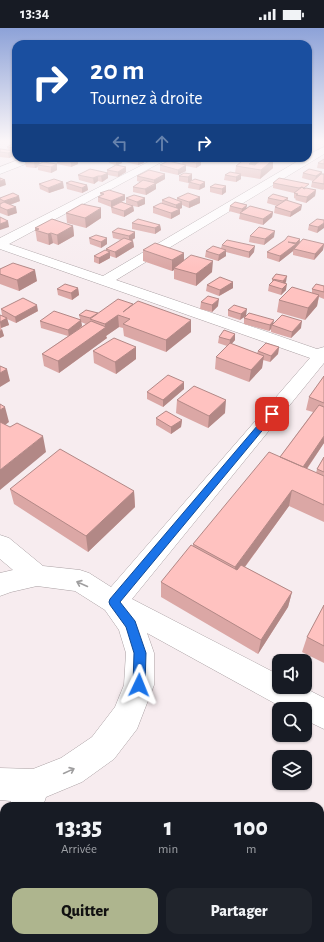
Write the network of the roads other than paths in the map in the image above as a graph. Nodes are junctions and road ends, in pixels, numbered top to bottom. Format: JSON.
{"nodes":[{"id":1,"x":117,"y":183,"type":"edge"},
{"id":2,"x":269,"y":183,"type":"edge"},
{"id":3,"x":0,"y":244,"type":"edge"},
{"id":4,"x":105,"y":281,"type":"junction"},
{"id":5,"x":323,"y":355,"type":"edge"},
{"id":6,"x":0,"y":545,"type":"edge"},
{"id":7,"x":37,"y":576,"type":"junction"},
{"id":8,"x":0,"y":585,"type":"edge"},
{"id":9,"x":114,"y":602,"type":"junction"},
{"id":10,"x":324,"y":714,"type":"edge"},
{"id":11,"x":0,"y":784,"type":"edge"},
{"id":12,"x":29,"y":795,"type":"edge"}],
"edges":[{"from":1,"to":3,"type":"street"},
{"from":2,"to":4,"type":"street"},
{"from":3,"to":4,"type":"street"},
{"from":4,"to":5,"type":"street"},
{"from":5,"to":9,"type":"street"},
{"from":6,"to":7,"type":"street"},
{"from":7,"to":8,"type":"street"},
{"from":9,"to":7,"type":"street","one_way":true},
{"from":9,"to":10,"type":"street"},
{"from":12,"to":9,"type":"street","one_way":true},
{"from":11,"to":12,"type":"street"}]}
